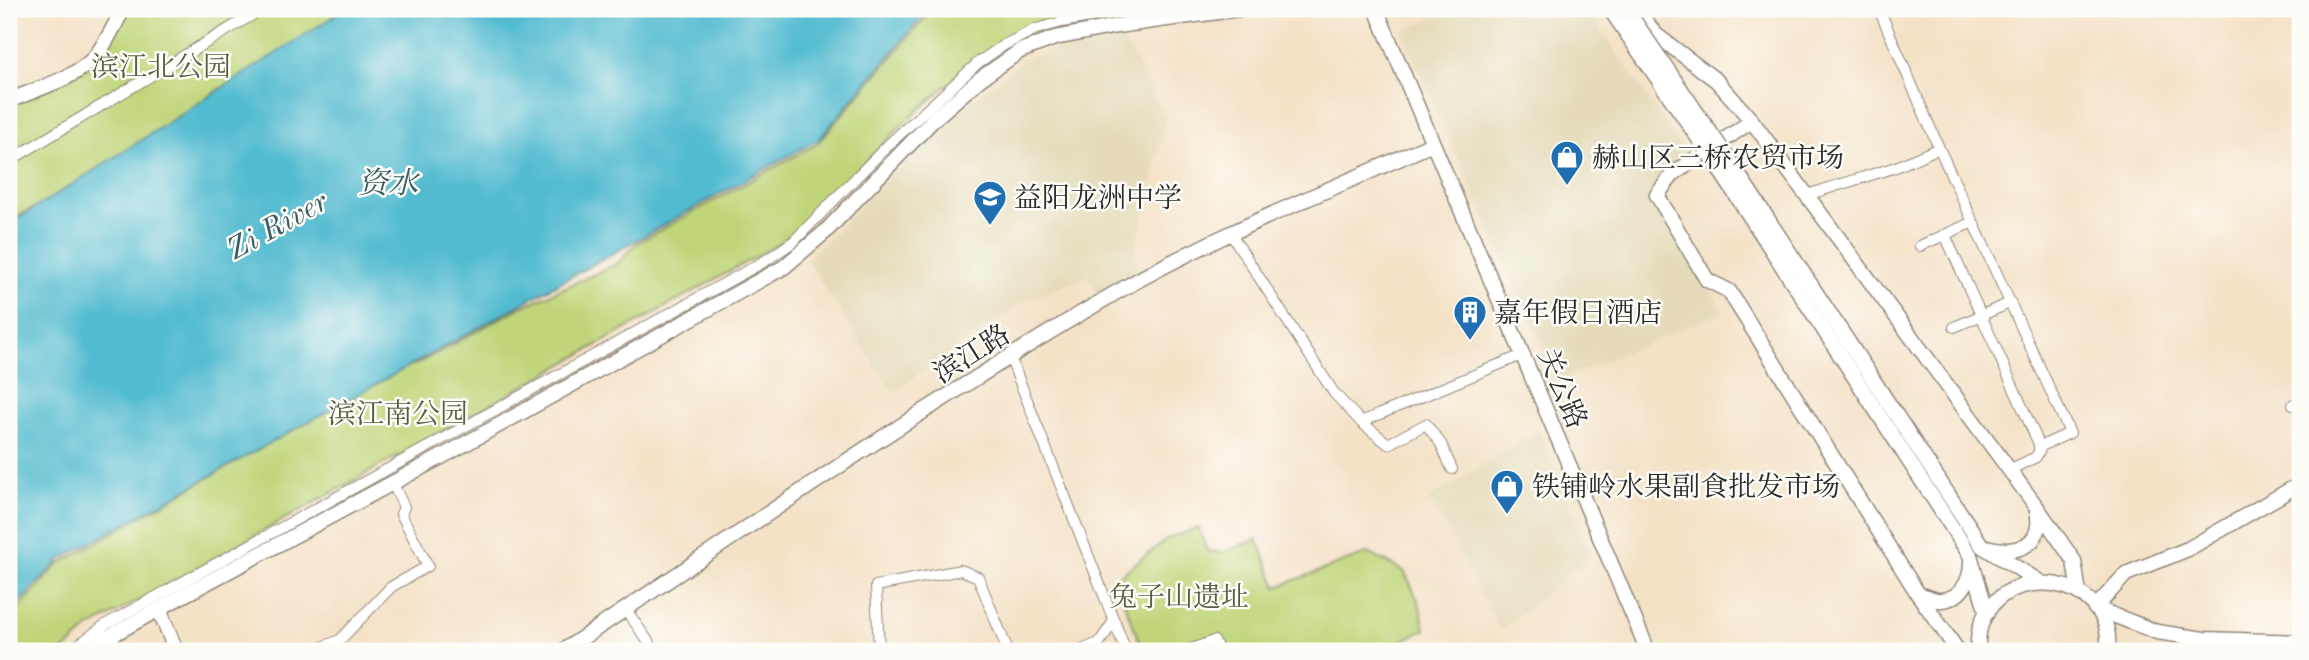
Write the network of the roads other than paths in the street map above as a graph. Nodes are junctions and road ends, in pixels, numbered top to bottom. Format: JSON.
{"nodes":[{"id":1,"x":123,"y":9,"type":"edge"},
{"id":2,"x":262,"y":9,"type":"edge"},
{"id":3,"x":1133,"y":9,"type":"edge"},
{"id":4,"x":1240,"y":9,"type":"edge"},
{"id":5,"x":1376,"y":9,"type":"edge"},
{"id":6,"x":1610,"y":9,"type":"edge"},
{"id":7,"x":1626,"y":9,"type":"edge"},
{"id":8,"x":1637,"y":9,"type":"edge"},
{"id":9,"x":1879,"y":9,"type":"edge"},
{"id":10,"x":9,"y":101,"type":"edge"},
{"id":11,"x":1752,"y":121,"type":"junction"},
{"id":12,"x":1432,"y":144,"type":"junction"},
{"id":13,"x":1939,"y":148,"type":"junction"},
{"id":14,"x":1719,"y":158,"type":"junction"},
{"id":15,"x":9,"y":161,"type":"edge"},
{"id":16,"x":1807,"y":195,"type":"junction"},
{"id":17,"x":1973,"y":222,"type":"junction"},
{"id":18,"x":1231,"y":234,"type":"junction"},
{"id":19,"x":1945,"y":235,"type":"junction"},
{"id":20,"x":1920,"y":246,"type":"dead end"},
{"id":21,"x":2010,"y":303,"type":"junction"},
{"id":22,"x":1981,"y":315,"type":"junction"},
{"id":23,"x":1954,"y":327,"type":"dead end"},
{"id":24,"x":1522,"y":355,"type":"junction"},
{"id":25,"x":1010,"y":357,"type":"junction"},
{"id":26,"x":1361,"y":422,"type":"junction"},
{"id":27,"x":2039,"y":447,"type":"junction"},
{"id":28,"x":1452,"y":469,"type":"dead end"},
{"id":29,"x":2010,"y":470,"type":"junction"},
{"id":30,"x":393,"y":484,"type":"junction"},
{"id":31,"x":2300,"y":484,"type":"edge"},
{"id":32,"x":2036,"y":506,"type":"junction"},
{"id":33,"x":1976,"y":550,"type":"junction"},
{"id":34,"x":2040,"y":582,"type":"junction"},
{"id":35,"x":2079,"y":593,"type":"junction"},
{"id":36,"x":1918,"y":594,"type":"junction"},
{"id":37,"x":2095,"y":608,"type":"junction"},
{"id":38,"x":159,"y":609,"type":"junction"},
{"id":39,"x":626,"y":610,"type":"junction"},
{"id":40,"x":1987,"y":612,"type":"junction"},
{"id":41,"x":1114,"y":621,"type":"junction"},
{"id":42,"x":2300,"y":642,"type":"edge"},
{"id":43,"x":70,"y":651,"type":"edge"},
{"id":44,"x":91,"y":651,"type":"edge"},
{"id":45,"x":176,"y":651,"type":"edge"},
{"id":46,"x":313,"y":651,"type":"edge"},
{"id":47,"x":563,"y":651,"type":"edge"},
{"id":48,"x":655,"y":651,"type":"edge"},
{"id":49,"x":880,"y":651,"type":"edge"},
{"id":50,"x":1008,"y":651,"type":"edge"},
{"id":51,"x":1079,"y":651,"type":"edge"},
{"id":52,"x":1126,"y":651,"type":"edge"},
{"id":53,"x":1186,"y":651,"type":"edge"},
{"id":54,"x":1219,"y":651,"type":"edge"},
{"id":55,"x":1648,"y":651,"type":"edge"},
{"id":56,"x":1958,"y":651,"type":"edge"},
{"id":57,"x":1978,"y":651,"type":"edge"},
{"id":58,"x":2108,"y":651,"type":"edge"}],
"edges":[{"from":1,"to":10,"type":"street"},
{"from":2,"to":15,"type":"street"},
{"from":3,"to":43,"type":"street"},
{"from":4,"to":30,"type":"street"},
{"from":5,"to":12,"type":"street","name":"关公路"},
{"from":6,"to":14,"type":"street","bridge":true},
{"from":7,"to":14,"type":"street","bridge":true},
{"from":8,"to":11,"type":"street"},
{"from":9,"to":13,"type":"street"},
{"from":11,"to":16,"type":"street"},
{"from":11,"to":36,"type":"street"},
{"from":12,"to":18,"type":"street","name":"滨江路"},
{"from":12,"to":24,"type":"street","name":"关公路"},
{"from":13,"to":16,"type":"street"},
{"from":13,"to":17,"type":"street"},
{"from":14,"to":33,"type":"street"},
{"from":16,"to":29,"type":"street"},
{"from":17,"to":19,"type":"street"},
{"from":17,"to":21,"type":"street"},
{"from":18,"to":25,"type":"street","name":"滨江路"},
{"from":18,"to":26,"type":"street"},
{"from":19,"to":20,"type":"street"},
{"from":19,"to":22,"type":"street"},
{"from":21,"to":22,"type":"street"},
{"from":21,"to":27,"type":"street"},
{"from":22,"to":23,"type":"street"},
{"from":22,"to":27,"type":"street"},
{"from":24,"to":26,"type":"street"},
{"from":24,"to":55,"type":"street","name":"关公路"},
{"from":25,"to":39,"type":"street","name":"滨江路"},
{"from":25,"to":41,"type":"street"},
{"from":26,"to":28,"type":"street"},
{"from":27,"to":29,"type":"street"},
{"from":29,"to":32,"type":"street"},
{"from":30,"to":38,"type":"street"},
{"from":30,"to":46,"type":"street"},
{"from":31,"to":37,"type":"street"},
{"from":32,"to":33,"type":"street"},
{"from":32,"to":35,"type":"street"},
{"from":33,"to":34,"type":"street"},
{"from":33,"to":36,"type":"street"},
{"from":33,"to":40,"type":"street"},
{"from":34,"to":35,"type":"street"},
{"from":34,"to":40,"type":"street"},
{"from":35,"to":37,"type":"street"},
{"from":36,"to":56,"type":"street"},
{"from":37,"to":42,"type":"street"},
{"from":37,"to":58,"type":"street"},
{"from":38,"to":44,"type":"street"},
{"from":38,"to":45,"type":"street"},
{"from":39,"to":47,"type":"street","name":"滨江路"},
{"from":39,"to":48,"type":"street"},
{"from":40,"to":57,"type":"street"},
{"from":41,"to":51,"type":"street"},
{"from":41,"to":52,"type":"street"},
{"from":49,"to":50,"type":"street"},
{"from":53,"to":54,"type":"street"}]}
